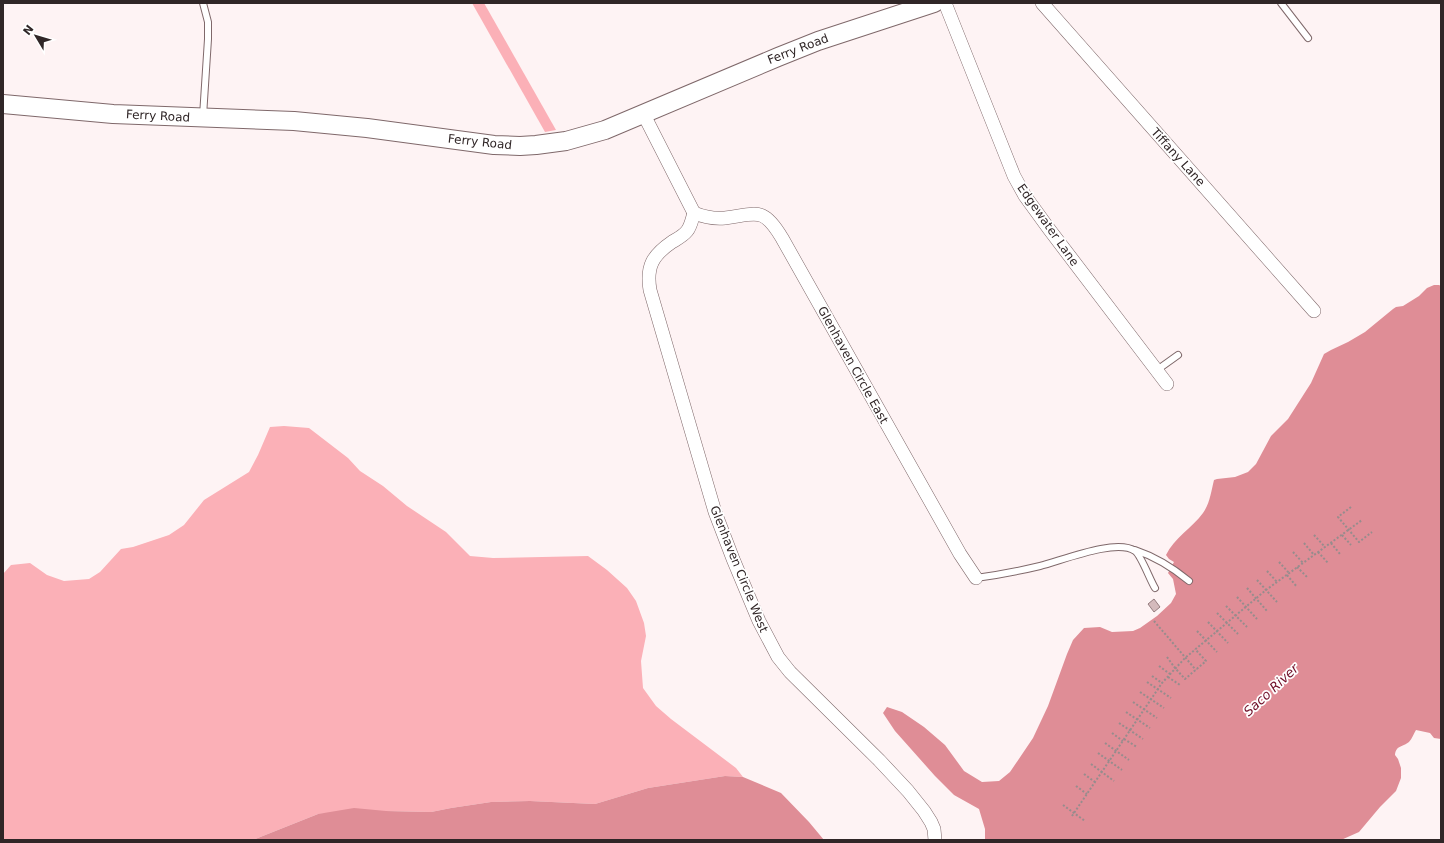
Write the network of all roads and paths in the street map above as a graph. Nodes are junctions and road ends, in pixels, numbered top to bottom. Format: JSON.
{"nodes":[{"id":1,"x":203,"y":3,"type":"edge"},
{"id":2,"x":934,"y":3,"type":"edge"},
{"id":3,"x":945,"y":3,"type":"edge"},
{"id":4,"x":1042,"y":3,"type":"edge"},
{"id":5,"x":1281,"y":3,"type":"edge"},
{"id":6,"x":1308,"y":38,"type":"dead end"},
{"id":7,"x":3,"y":104,"type":"edge"},
{"id":8,"x":644,"y":115,"type":"junction"},
{"id":9,"x":202,"y":118,"type":"junction"},
{"id":10,"x":694,"y":213,"type":"junction"},
{"id":11,"x":1314,"y":311,"type":"dead end"},
{"id":12,"x":1178,"y":355,"type":"dead end"},
{"id":13,"x":1157,"y":370,"type":"junction"},
{"id":14,"x":1167,"y":384,"type":"dead end"},
{"id":15,"x":1351,"y":507,"type":"dead end"},
{"id":16,"x":1362,"y":520,"type":"dead end"},
{"id":17,"x":1349,"y":530,"type":"junction"},
{"id":18,"x":1372,"y":532,"type":"dead end"},
{"id":19,"x":1314,"y":535,"type":"dead end"},
{"id":20,"x":1342,"y":535,"type":"junction"},
{"id":21,"x":1304,"y":543,"type":"dead end"},
{"id":22,"x":1331,"y":543,"type":"junction"},
{"id":23,"x":1351,"y":545,"type":"dead end"},
{"id":24,"x":1325,"y":547,"type":"junction"},
{"id":25,"x":1133,"y":550,"type":"junction"},
{"id":26,"x":1293,"y":552,"type":"dead end"},
{"id":27,"x":1318,"y":552,"type":"junction"},
{"id":28,"x":1340,"y":554,"type":"dead end"},
{"id":29,"x":1314,"y":555,"type":"junction"},
{"id":30,"x":1279,"y":562,"type":"dead end"},
{"id":31,"x":1303,"y":563,"type":"junction"},
{"id":32,"x":1328,"y":563,"type":"dead end"},
{"id":33,"x":1298,"y":567,"type":"junction"},
{"id":34,"x":1268,"y":571,"type":"dead end"},
{"id":35,"x":1288,"y":574,"type":"junction"},
{"id":36,"x":976,"y":578,"type":"joint"},
{"id":37,"x":1308,"y":578,"type":"dead end"},
{"id":38,"x":1257,"y":580,"type":"dead end"},
{"id":39,"x":1190,"y":581,"type":"dead end"},
{"id":40,"x":1277,"y":582,"type":"junction"},
{"id":41,"x":1297,"y":587,"type":"dead end"},
{"id":42,"x":1155,"y":588,"type":"dead end"},
{"id":43,"x":1247,"y":588,"type":"dead end"},
{"id":44,"x":1266,"y":590,"type":"junction"},
{"id":45,"x":1237,"y":597,"type":"dead end"},
{"id":46,"x":1256,"y":598,"type":"junction"},
{"id":47,"x":1277,"y":602,"type":"dead end"},
{"id":48,"x":1226,"y":606,"type":"dead end"},
{"id":49,"x":1246,"y":607,"type":"junction"},
{"id":50,"x":1266,"y":611,"type":"dead end"},
{"id":51,"x":1217,"y":613,"type":"dead end"},
{"id":52,"x":1236,"y":615,"type":"junction"},
{"id":53,"x":1257,"y":619,"type":"dead end"},
{"id":54,"x":1154,"y":621,"type":"dead end"},
{"id":55,"x":1208,"y":622,"type":"dead end"},
{"id":56,"x":1227,"y":623,"type":"junction"},
{"id":57,"x":1247,"y":627,"type":"dead end"},
{"id":58,"x":1197,"y":631,"type":"dead end"},
{"id":59,"x":1217,"y":631,"type":"junction"},
{"id":60,"x":1238,"y":634,"type":"dead end"},
{"id":61,"x":1205,"y":641,"type":"junction"},
{"id":62,"x":1228,"y":643,"type":"dead end"},
{"id":63,"x":1195,"y":649,"type":"junction"},
{"id":64,"x":1216,"y":652,"type":"dead end"},
{"id":65,"x":1167,"y":658,"type":"dead end"},
{"id":66,"x":1185,"y":658,"type":"junction"},
{"id":67,"x":1159,"y":666,"type":"dead end"},
{"id":68,"x":1175,"y":668,"type":"junction"},
{"id":69,"x":1196,"y":670,"type":"junction"},
{"id":70,"x":1152,"y":676,"type":"dead end"},
{"id":71,"x":1169,"y":676,"type":"junction"},
{"id":72,"x":1146,"y":682,"type":"dead end"},
{"id":73,"x":1162,"y":683,"type":"junction"},
{"id":74,"x":1180,"y":685,"type":"dead end"},
{"id":75,"x":1158,"y":689,"type":"junction"},
{"id":76,"x":1140,"y":692,"type":"dead end"},
{"id":77,"x":1171,"y":698,"type":"dead end"},
{"id":78,"x":1151,"y":699,"type":"junction"},
{"id":79,"x":1133,"y":702,"type":"dead end"},
{"id":80,"x":1164,"y":708,"type":"dead end"},
{"id":81,"x":1144,"y":710,"type":"junction"},
{"id":82,"x":1126,"y":712,"type":"dead end"},
{"id":83,"x":1157,"y":718,"type":"dead end"},
{"id":84,"x":1138,"y":720,"type":"junction"},
{"id":85,"x":1118,"y":723,"type":"dead end"},
{"id":86,"x":1150,"y":728,"type":"dead end"},
{"id":87,"x":1130,"y":731,"type":"junction"},
{"id":88,"x":1112,"y":733,"type":"dead end"},
{"id":89,"x":1143,"y":739,"type":"dead end"},
{"id":90,"x":1124,"y":740,"type":"junction"},
{"id":91,"x":1105,"y":743,"type":"dead end"},
{"id":92,"x":1137,"y":747,"type":"dead end"},
{"id":93,"x":1116,"y":751,"type":"junction"},
{"id":94,"x":1098,"y":753,"type":"dead end"},
{"id":95,"x":1129,"y":760,"type":"dead end"},
{"id":96,"x":1109,"y":762,"type":"junction"},
{"id":97,"x":1091,"y":764,"type":"dead end"},
{"id":98,"x":1122,"y":770,"type":"dead end"},
{"id":99,"x":1102,"y":772,"type":"junction"},
{"id":100,"x":1084,"y":774,"type":"dead end"},
{"id":101,"x":1114,"y":781,"type":"dead end"},
{"id":102,"x":1095,"y":782,"type":"junction"},
{"id":103,"x":1076,"y":786,"type":"dead end"},
{"id":104,"x":1087,"y":794,"type":"junction"},
{"id":105,"x":1063,"y":805,"type":"dead end"},
{"id":106,"x":1074,"y":813,"type":"junction"},
{"id":107,"x":1072,"y":816,"type":"dead end"},
{"id":108,"x":1085,"y":821,"type":"dead end"},
{"id":109,"x":935,"y":840,"type":"edge"}],
"edges":[{"from":1,"to":9,"type":"lane"},
{"from":2,"to":8,"type":"main road","name":"Ferry Road"},
{"from":3,"to":13,"type":"street","name":"Edgewater Lane"},
{"from":4,"to":11,"type":"street","name":"Tiffany Lane"},
{"from":5,"to":6,"type":"lane"},
{"from":7,"to":9,"type":"main road","name":"Ferry Road"},
{"from":8,"to":9,"type":"main road","name":"Ferry Road"},
{"from":8,"to":10,"type":"street"},
{"from":10,"to":36,"type":"street","name":"Glenhaven Circle East"},
{"from":10,"to":109,"type":"street","name":"Glenhaven Circle West"},
{"from":12,"to":13,"type":"lane"},
{"from":13,"to":14,"type":"street","name":"Edgewater Lane"},
{"from":15,"to":17,"type":"path"},
{"from":16,"to":17,"type":"path"},
{"from":17,"to":18,"type":"path"},
{"from":17,"to":20,"type":"path"},
{"from":19,"to":24,"type":"path"},
{"from":20,"to":22,"type":"path"},
{"from":20,"to":23,"type":"path"},
{"from":21,"to":29,"type":"path"},
{"from":22,"to":24,"type":"path"},
{"from":22,"to":28,"type":"path"},
{"from":24,"to":27,"type":"path"},
{"from":25,"to":36,"type":"lane"},
{"from":25,"to":39,"type":"lane"},
{"from":25,"to":42,"type":"lane"},
{"from":26,"to":31,"type":"path"},
{"from":27,"to":29,"type":"path"},
{"from":27,"to":32,"type":"path"},
{"from":29,"to":31,"type":"path"},
{"from":30,"to":35,"type":"path"},
{"from":31,"to":33,"type":"path"},
{"from":33,"to":35,"type":"path"},
{"from":33,"to":37,"type":"path"},
{"from":34,"to":40,"type":"path"},
{"from":35,"to":40,"type":"path"},
{"from":35,"to":41,"type":"path"},
{"from":38,"to":44,"type":"path"},
{"from":40,"to":44,"type":"path"},
{"from":43,"to":46,"type":"path"},
{"from":44,"to":46,"type":"path"},
{"from":44,"to":47,"type":"path"},
{"from":45,"to":49,"type":"path"},
{"from":46,"to":49,"type":"path"},
{"from":46,"to":50,"type":"path"},
{"from":48,"to":52,"type":"path"},
{"from":49,"to":52,"type":"path"},
{"from":49,"to":53,"type":"path"},
{"from":51,"to":56,"type":"path"},
{"from":52,"to":56,"type":"path"},
{"from":52,"to":57,"type":"path"},
{"from":54,"to":66,"type":"path"},
{"from":55,"to":59,"type":"path"},
{"from":56,"to":59,"type":"path"},
{"from":56,"to":60,"type":"path"},
{"from":58,"to":61,"type":"path"},
{"from":59,"to":61,"type":"path"},
{"from":59,"to":62,"type":"path"},
{"from":61,"to":63,"type":"path"},
{"from":61,"to":64,"type":"path"},
{"from":63,"to":66,"type":"path"},
{"from":63,"to":69,"type":"path"},
{"from":65,"to":68,"type":"path"},
{"from":66,"to":68,"type":"path"},
{"from":66,"to":69,"type":"path"},
{"from":67,"to":71,"type":"path"},
{"from":68,"to":69,"type":"path"},
{"from":68,"to":71,"type":"path"},
{"from":70,"to":73,"type":"path"},
{"from":71,"to":73,"type":"path"},
{"from":71,"to":74,"type":"path"},
{"from":72,"to":75,"type":"path"},
{"from":73,"to":75,"type":"path"},
{"from":75,"to":77,"type":"path"},
{"from":75,"to":78,"type":"path"},
{"from":76,"to":78,"type":"path"},
{"from":78,"to":80,"type":"path"},
{"from":78,"to":81,"type":"path"},
{"from":79,"to":81,"type":"path"},
{"from":81,"to":83,"type":"path"},
{"from":81,"to":84,"type":"path"},
{"from":82,"to":84,"type":"path"},
{"from":84,"to":86,"type":"path"},
{"from":84,"to":87,"type":"path"},
{"from":85,"to":87,"type":"path"},
{"from":87,"to":89,"type":"path"},
{"from":87,"to":90,"type":"path"},
{"from":88,"to":90,"type":"path"},
{"from":90,"to":92,"type":"path"},
{"from":90,"to":93,"type":"path"},
{"from":91,"to":93,"type":"path"},
{"from":93,"to":95,"type":"path"},
{"from":93,"to":96,"type":"path"},
{"from":94,"to":96,"type":"path"},
{"from":96,"to":98,"type":"path"},
{"from":96,"to":99,"type":"path"},
{"from":97,"to":99,"type":"path"},
{"from":99,"to":101,"type":"path"},
{"from":99,"to":102,"type":"path"},
{"from":100,"to":102,"type":"path"},
{"from":102,"to":104,"type":"path"},
{"from":103,"to":104,"type":"path"},
{"from":104,"to":106,"type":"path"},
{"from":105,"to":106,"type":"path"},
{"from":106,"to":107,"type":"path"},
{"from":106,"to":108,"type":"path"}]}
